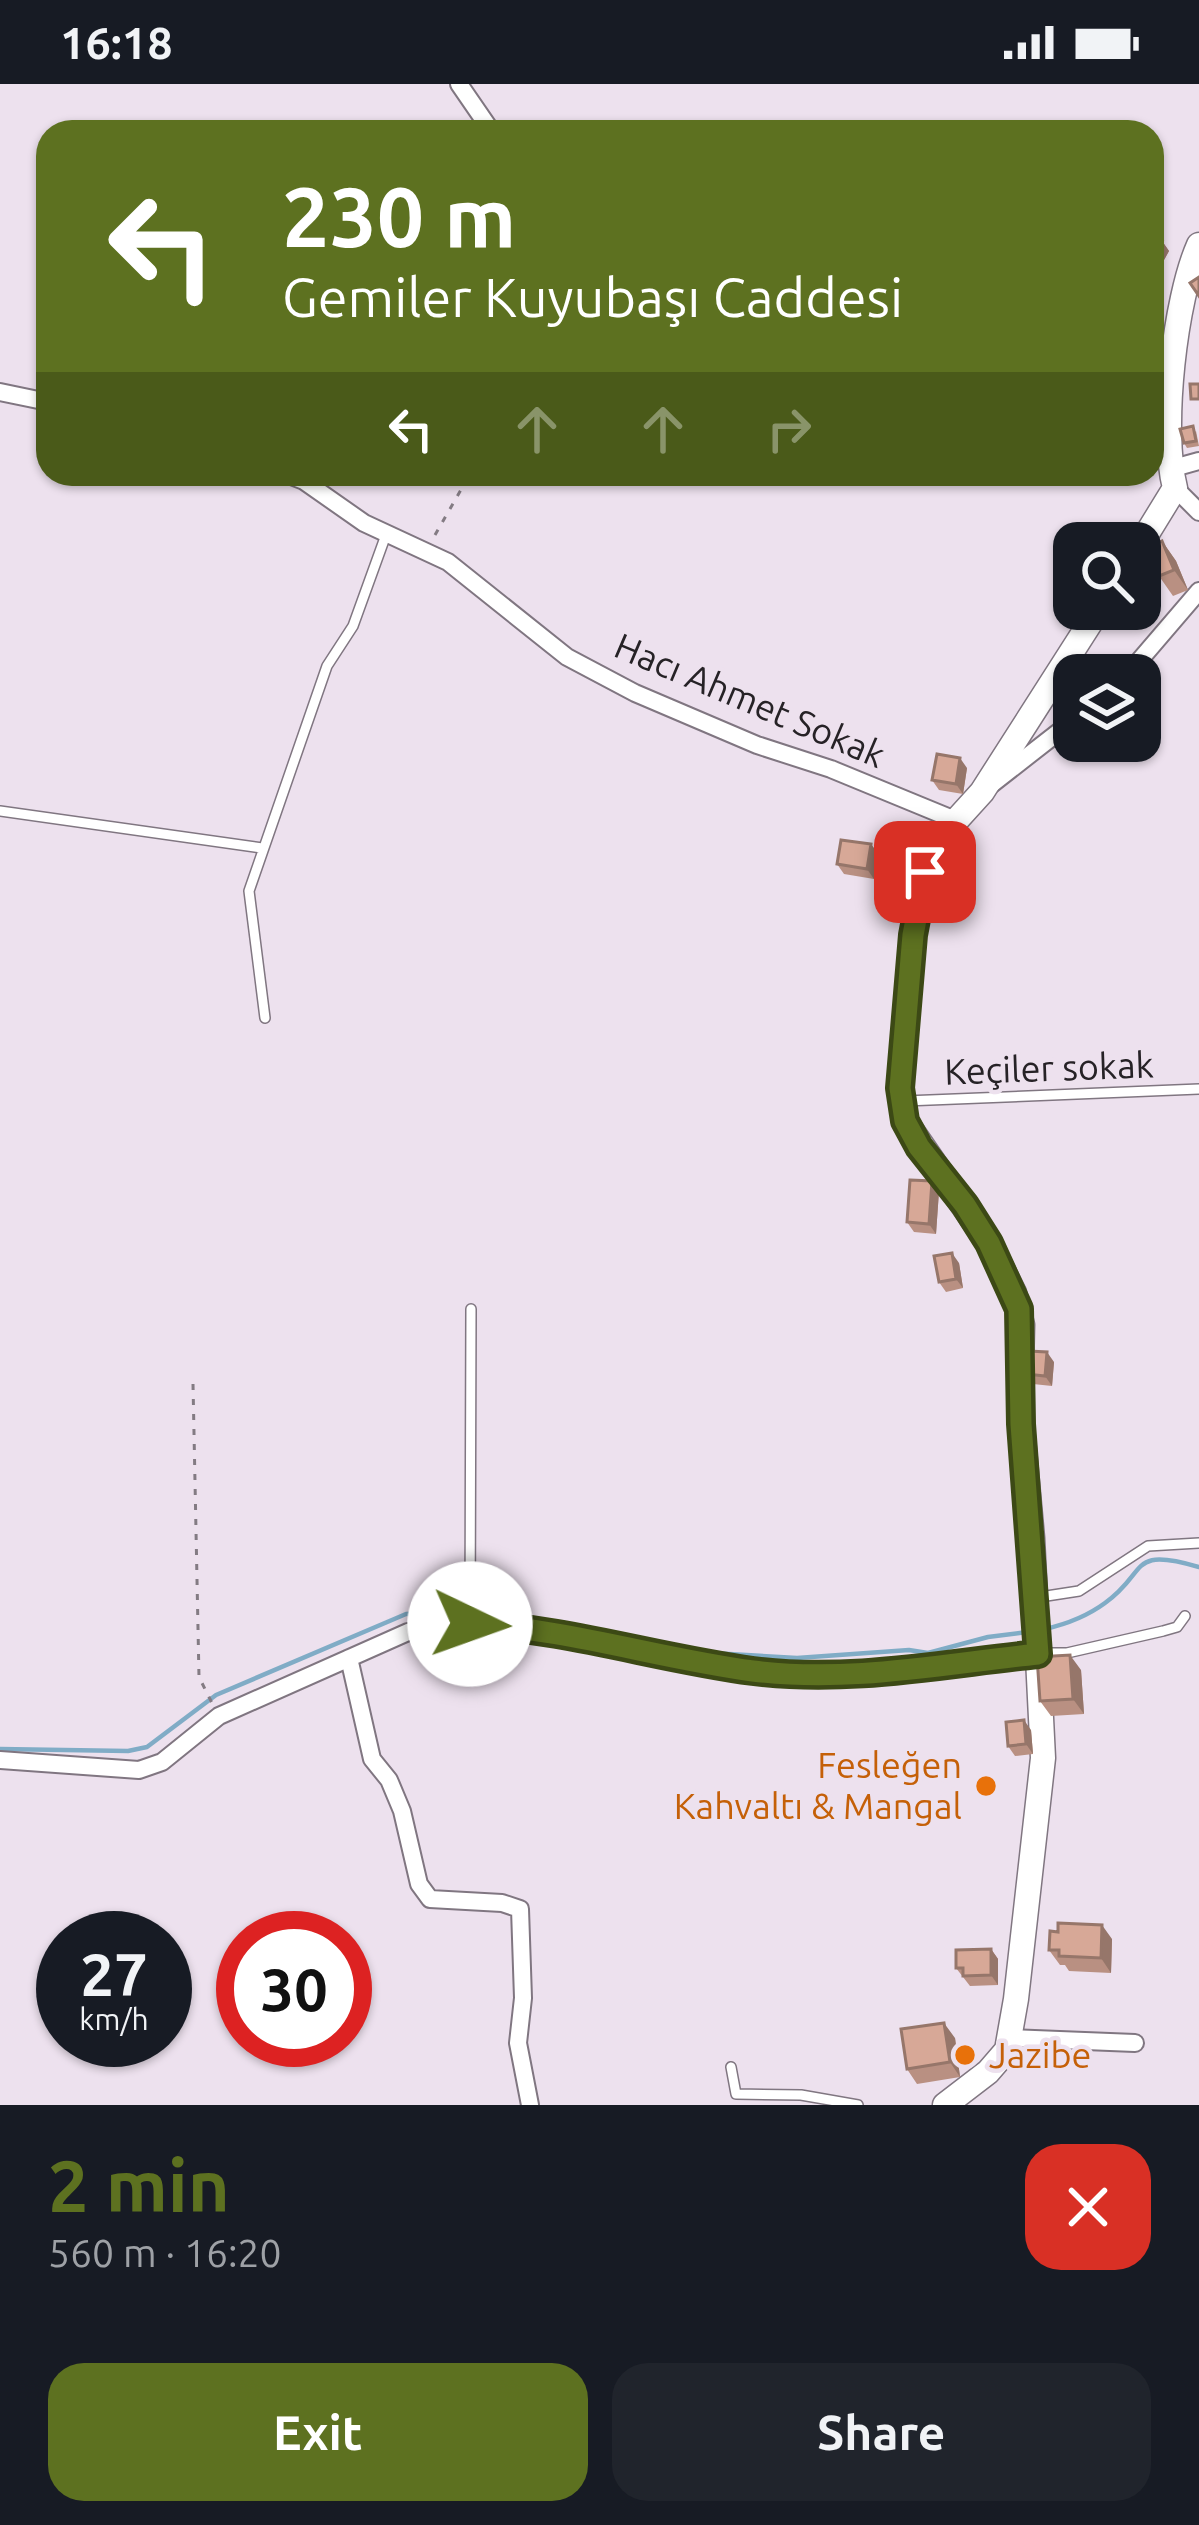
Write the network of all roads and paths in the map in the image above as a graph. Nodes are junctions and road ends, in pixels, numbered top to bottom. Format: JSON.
{"nodes":[{"id":1,"x":458,"y":84,"type":"edge"},
{"id":2,"x":484,"y":120,"type":"edge"},
{"id":3,"x":1196,"y":255,"type":"edge"},
{"id":4,"x":1164,"y":369,"type":"edge"},
{"id":5,"x":1164,"y":385,"type":"edge"},
{"id":6,"x":0,"y":392,"type":"edge"},
{"id":7,"x":36,"y":400,"type":"edge"},
{"id":8,"x":1199,"y":461,"type":"edge"},
{"id":9,"x":1172,"y":478,"type":"junction"},
{"id":10,"x":311,"y":486,"type":"edge"},
{"id":11,"x":463,"y":486,"type":"edge"},
{"id":12,"x":1199,"y":512,"type":"edge"},
{"id":13,"x":1151,"y":522,"type":"edge"},
{"id":14,"x":387,"y":532,"type":"junction"},
{"id":15,"x":426,"y":550,"type":"junction"},
{"id":16,"x":1199,"y":591,"type":"edge"},
{"id":17,"x":1086,"y":630,"type":"edge"},
{"id":18,"x":1145,"y":654,"type":"edge"},
{"id":19,"x":1053,"y":736,"type":"edge"},
{"id":20,"x":982,"y":792,"type":"junction"},
{"id":21,"x":0,"y":811,"type":"edge"},
{"id":22,"x":955,"y":820,"type":"junction"},
{"id":23,"x":262,"y":848,"type":"junction"},
{"id":24,"x":266,"y":1018,"type":"dead end"},
{"id":25,"x":1199,"y":1089,"type":"edge"},
{"id":26,"x":901,"y":1101,"type":"junction"},
{"id":27,"x":471,"y":1310,"type":"dead end"},
{"id":28,"x":194,"y":1384,"type":"dead end"},
{"id":29,"x":1199,"y":1543,"type":"edge"},
{"id":30,"x":1036,"y":1609,"type":"junction"},
{"id":31,"x":1185,"y":1616,"type":"dead end"},
{"id":32,"x":470,"y":1623,"type":"junction"},
{"id":33,"x":1038,"y":1651,"type":"junction"},
{"id":34,"x":349,"y":1658,"type":"junction"},
{"id":35,"x":215,"y":1709,"type":"dead end"},
{"id":36,"x":0,"y":1760,"type":"edge"},
{"id":37,"x":1010,"y":2038,"type":"junction"},
{"id":38,"x":1135,"y":2042,"type":"dead end"},
{"id":39,"x":731,"y":2067,"type":"dead end"},
{"id":40,"x":530,"y":2105,"type":"edge"},
{"id":41,"x":858,"y":2105,"type":"edge"},
{"id":42,"x":945,"y":2105,"type":"edge"}],
"edges":[{"from":1,"to":2,"type":"street"},
{"from":3,"to":4,"type":"street"},
{"from":5,"to":9,"type":"street"},
{"from":6,"to":7,"type":"street"},
{"from":8,"to":9,"type":"street"},
{"from":9,"to":12,"type":"street"},
{"from":9,"to":13,"type":"street"},
{"from":10,"to":14,"type":"street","name":"Hacı Ahmet Sokak"},
{"from":11,"to":15,"type":"path"},
{"from":14,"to":15,"type":"street","name":"Hacı Ahmet Sokak"},
{"from":14,"to":23,"type":"lane"},
{"from":15,"to":22,"type":"street","name":"Hacı Ahmet Sokak"},
{"from":16,"to":18,"type":"street"},
{"from":17,"to":20,"type":"street"},
{"from":19,"to":20,"type":"street"},
{"from":20,"to":22,"type":"street"},
{"from":21,"to":23,"type":"lane"},
{"from":22,"to":26,"type":"street"},
{"from":23,"to":24,"type":"lane"},
{"from":25,"to":26,"type":"lane","name":"Keçiler sokak"},
{"from":26,"to":30,"type":"street"},
{"from":27,"to":32,"type":"lane"},
{"from":28,"to":35,"type":"path"},
{"from":29,"to":30,"type":"lane"},
{"from":30,"to":33,"type":"street"},
{"from":31,"to":33,"type":"lane"},
{"from":32,"to":33,"type":"street"},
{"from":32,"to":34,"type":"street"},
{"from":33,"to":37,"type":"street"},
{"from":34,"to":36,"type":"street"},
{"from":34,"to":40,"type":"street"},
{"from":37,"to":38,"type":"street"},
{"from":37,"to":42,"type":"street"},
{"from":39,"to":41,"type":"lane"}]}
